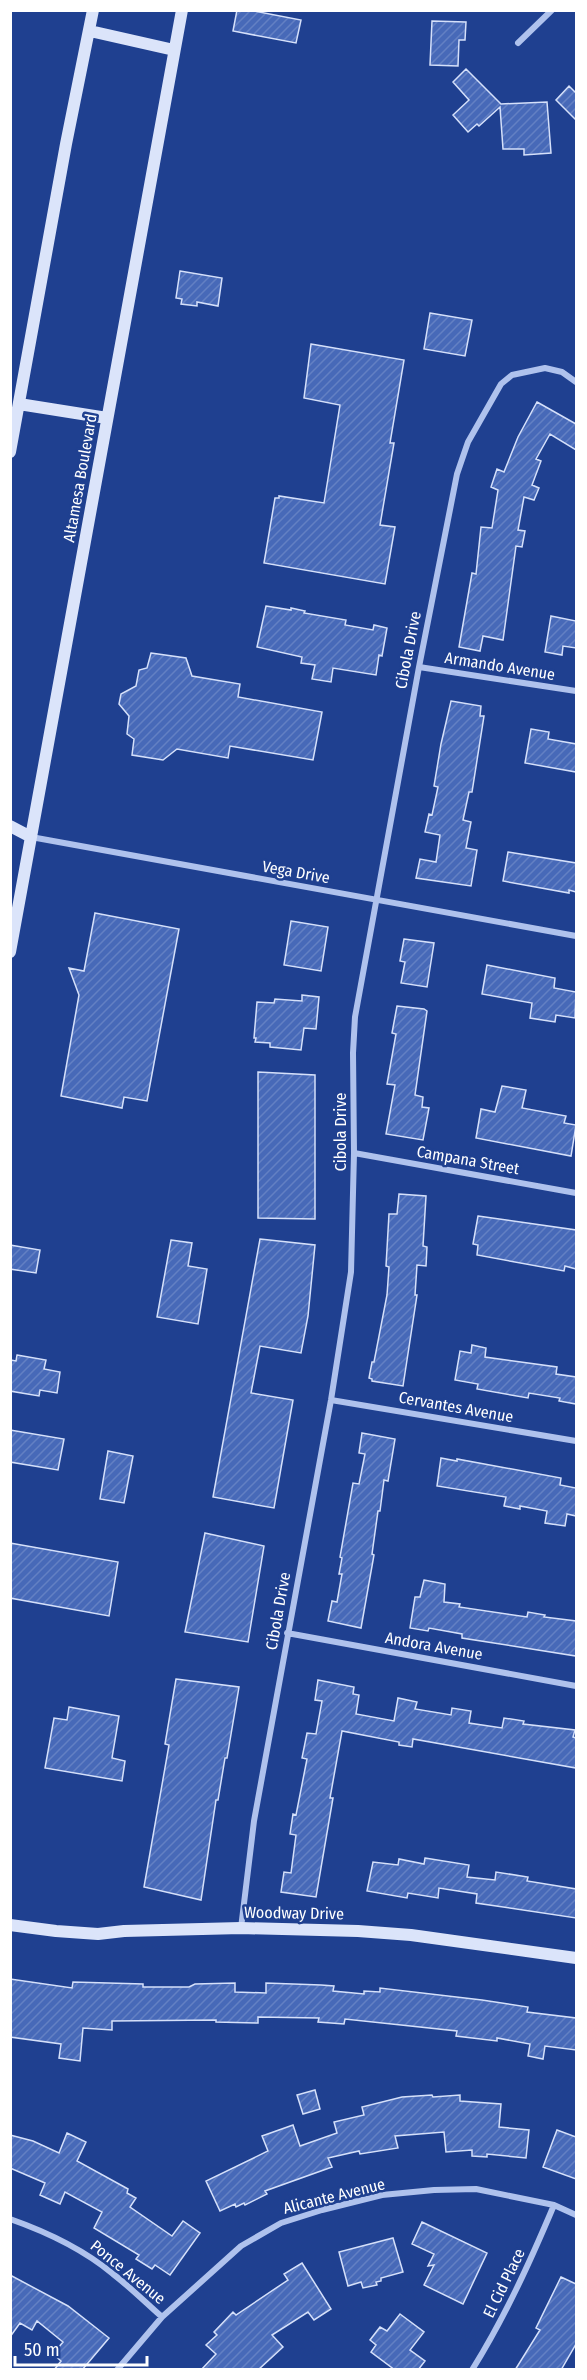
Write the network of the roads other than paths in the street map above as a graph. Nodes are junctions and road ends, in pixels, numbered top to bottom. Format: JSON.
{"nodes":[{"id":1,"x":93,"y":10,"type":"edge"},
{"id":2,"x":182,"y":10,"type":"edge"},
{"id":3,"x":552,"y":10,"type":"edge"},
{"id":4,"x":90,"y":31,"type":"junction"},
{"id":5,"x":518,"y":43,"type":"dead end"},
{"id":6,"x":174,"y":50,"type":"junction"},
{"id":7,"x":576,"y":382,"type":"edge"},
{"id":8,"x":19,"y":404,"type":"junction"},
{"id":9,"x":107,"y":418,"type":"junction"},
{"id":10,"x":10,"y":452,"type":"edge"},
{"id":11,"x":419,"y":667,"type":"junction"},
{"id":12,"x":576,"y":691,"type":"edge"},
{"id":13,"x":10,"y":826,"type":"edge"},
{"id":14,"x":10,"y":833,"type":"edge"},
{"id":15,"x":31,"y":837,"type":"junction"},
{"id":16,"x":376,"y":900,"type":"junction"},
{"id":17,"x":576,"y":936,"type":"edge"},
{"id":18,"x":10,"y":952,"type":"edge"},
{"id":19,"x":354,"y":1153,"type":"junction"},
{"id":20,"x":576,"y":1193,"type":"edge"},
{"id":21,"x":331,"y":1400,"type":"junction"},
{"id":22,"x":576,"y":1442,"type":"edge"},
{"id":23,"x":287,"y":1633,"type":"junction"},
{"id":24,"x":576,"y":1686,"type":"edge"},
{"id":25,"x":10,"y":1925,"type":"edge"},
{"id":26,"x":241,"y":1928,"type":"junction"},
{"id":27,"x":576,"y":1958,"type":"edge"},
{"id":28,"x":554,"y":2205,"type":"junction"},
{"id":29,"x":576,"y":2215,"type":"edge"},
{"id":30,"x":10,"y":2219,"type":"edge"},
{"id":31,"x":162,"y":2318,"type":"junction"},
{"id":32,"x":117,"y":2370,"type":"edge"},
{"id":33,"x":472,"y":2370,"type":"edge"}],
"edges":[{"from":1,"to":4,"type":"main road"},
{"from":2,"to":6,"type":"main road","name":"Altamesa Boulevard"},
{"from":3,"to":5,"type":"street"},
{"from":4,"to":6,"type":"main road"},
{"from":4,"to":8,"type":"main road"},
{"from":6,"to":9,"type":"main road","name":"Altamesa Boulevard"},
{"from":7,"to":11,"type":"street","name":"Cibola Drive"},
{"from":8,"to":9,"type":"main road"},
{"from":8,"to":10,"type":"main road"},
{"from":9,"to":15,"type":"main road","name":"Altamesa Boulevard"},
{"from":11,"to":12,"type":"street","name":"Armando Avenue"},
{"from":11,"to":16,"type":"street","name":"Cibola Drive"},
{"from":13,"to":15,"type":"main road"},
{"from":14,"to":15,"type":"street","name":"Vega Drive"},
{"from":15,"to":16,"type":"street","name":"Vega Drive"},
{"from":15,"to":18,"type":"main road","name":"Altamesa Boulevard"},
{"from":16,"to":17,"type":"street","name":"Vega Drive"},
{"from":16,"to":19,"type":"street","name":"Cibola Drive"},
{"from":19,"to":20,"type":"street","name":"Campana Street"},
{"from":19,"to":21,"type":"street","name":"Cibola Drive"},
{"from":21,"to":22,"type":"street","name":"Cervantes Avenue"},
{"from":21,"to":23,"type":"street","name":"Cibola Drive"},
{"from":23,"to":24,"type":"street","name":"Andora Avenue"},
{"from":23,"to":26,"type":"street","name":"Cibola Drive"},
{"from":25,"to":26,"type":"main road","name":"Woodway Drive"},
{"from":26,"to":27,"type":"main road","name":"Woodway Drive"},
{"from":28,"to":29,"type":"street","name":"Alicante Avenue"},
{"from":28,"to":31,"type":"street","name":"Alicante Avenue"},
{"from":28,"to":33,"type":"street","name":"El Cid Place"},
{"from":30,"to":31,"type":"street","name":"Ponce Avenue"},
{"from":31,"to":32,"type":"street","name":"Alicante Avenue"}]}
